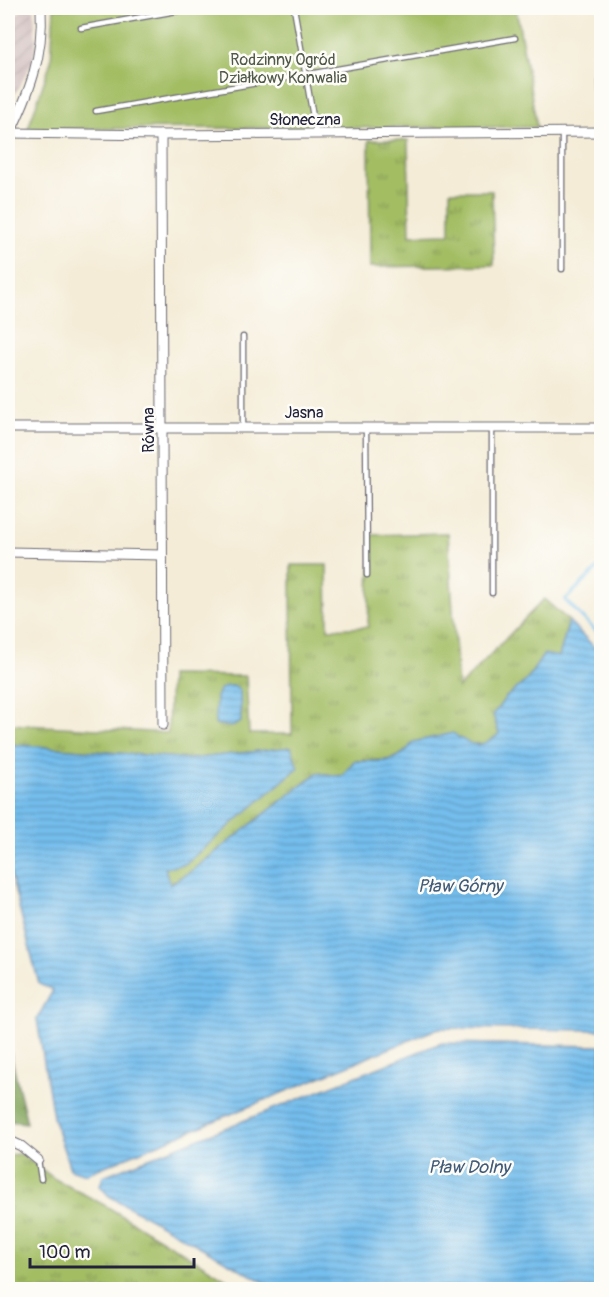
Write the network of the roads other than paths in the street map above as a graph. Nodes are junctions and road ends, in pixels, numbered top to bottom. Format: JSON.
{"nodes":[{"id":1,"x":40,"y":8,"type":"edge"},
{"id":2,"x":193,"y":8,"type":"edge"},
{"id":3,"x":294,"y":8,"type":"edge"},
{"id":4,"x":81,"y":28,"type":"dead end"},
{"id":5,"x":515,"y":38,"type":"dead end"},
{"id":6,"x":600,"y":63,"type":"dead end"},
{"id":7,"x":306,"y":75,"type":"junction"},
{"id":8,"x":96,"y":111,"type":"dead end"},
{"id":9,"x":601,"y":132,"type":"edge"},
{"id":10,"x":562,"y":133,"type":"junction"},
{"id":11,"x":316,"y":134,"type":"junction"},
{"id":12,"x":8,"y":135,"type":"edge"},
{"id":13,"x":162,"y":135,"type":"junction"},
{"id":14,"x":562,"y":269,"type":"dead end"},
{"id":15,"x":243,"y":337,"type":"dead end"},
{"id":16,"x":366,"y":427,"type":"junction"},
{"id":17,"x":163,"y":428,"type":"junction"},
{"id":18,"x":243,"y":428,"type":"junction"},
{"id":19,"x":492,"y":428,"type":"junction"},
{"id":20,"x":602,"y":428,"type":"edge"},
{"id":21,"x":8,"y":429,"type":"edge"},
{"id":22,"x":8,"y":552,"type":"edge"},
{"id":23,"x":162,"y":555,"type":"junction"},
{"id":24,"x":367,"y":575,"type":"dead end"},
{"id":25,"x":492,"y":593,"type":"dead end"},
{"id":26,"x":164,"y":725,"type":"dead end"},
{"id":27,"x":8,"y":1140,"type":"edge"},
{"id":28,"x":38,"y":1160,"type":"joint"},
{"id":29,"x":41,"y":1179,"type":"dead end"}],
"edges":[{"from":1,"to":12,"type":"street"},
{"from":2,"to":4,"type":"lane"},
{"from":3,"to":7,"type":"lane"},
{"from":5,"to":7,"type":"lane"},
{"from":6,"to":9,"type":"lane"},
{"from":7,"to":8,"type":"lane"},
{"from":7,"to":11,"type":"lane"},
{"from":9,"to":10,"type":"street","name":"Słoneczna"},
{"from":10,"to":11,"type":"street","name":"Słoneczna"},
{"from":10,"to":14,"type":"lane"},
{"from":11,"to":13,"type":"street","name":"Słoneczna"},
{"from":12,"to":13,"type":"street","name":"Słoneczna"},
{"from":13,"to":17,"type":"street","name":"Równa"},
{"from":15,"to":18,"type":"lane"},
{"from":16,"to":18,"type":"street","name":"Jasna"},
{"from":16,"to":19,"type":"street","name":"Jasna"},
{"from":16,"to":24,"type":"lane"},
{"from":17,"to":18,"type":"street","name":"Jasna"},
{"from":17,"to":21,"type":"street","name":"Jasna"},
{"from":17,"to":23,"type":"street","name":"Równa"},
{"from":19,"to":20,"type":"street","name":"Jasna"},
{"from":19,"to":25,"type":"lane"},
{"from":22,"to":23,"type":"street"},
{"from":23,"to":26,"type":"street","name":"Równa"},
{"from":27,"to":28,"type":"street"},
{"from":28,"to":29,"type":"lane"}]}
